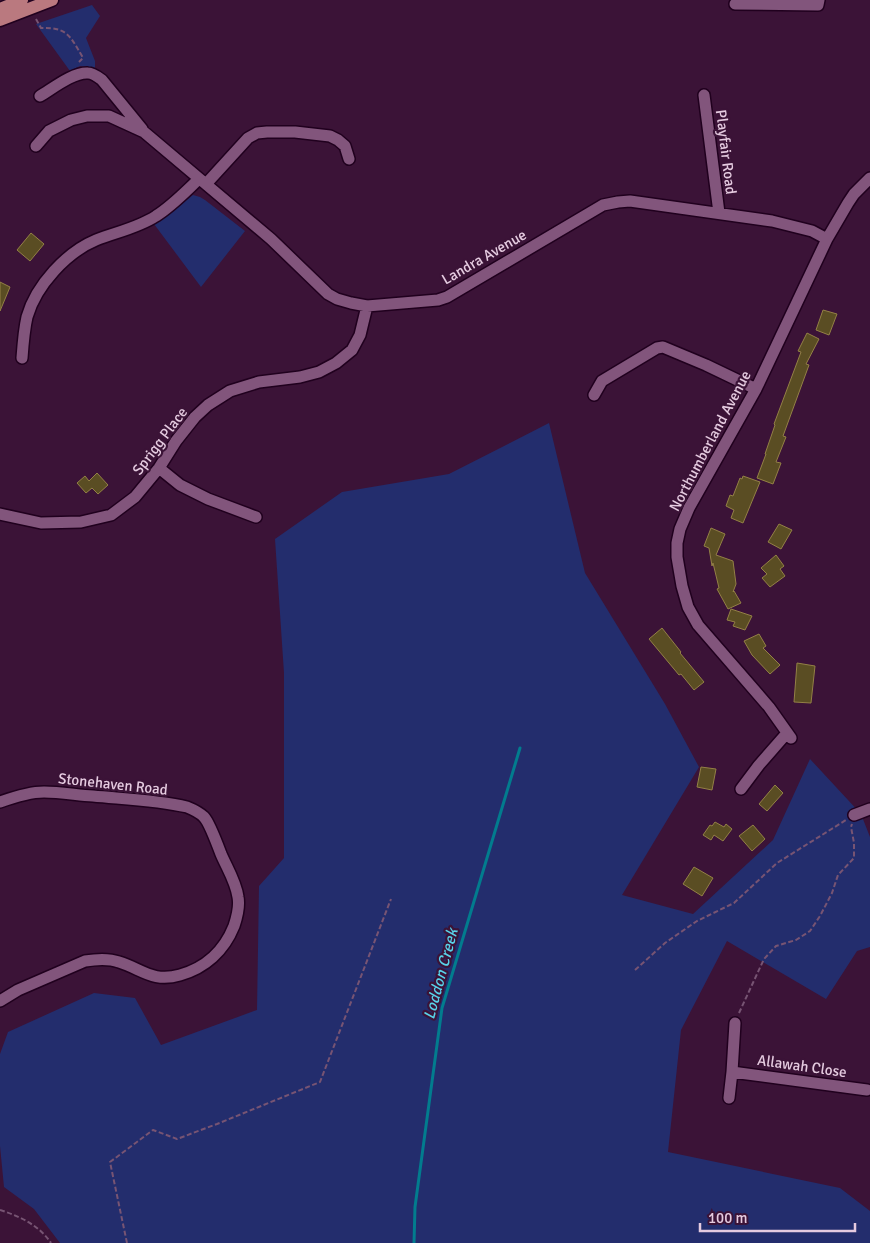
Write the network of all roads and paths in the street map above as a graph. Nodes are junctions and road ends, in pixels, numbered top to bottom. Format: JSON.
{"nodes":[{"id":1,"x":22,"y":0,"type":"edge"},
{"id":2,"x":52,"y":0,"type":"edge"},
{"id":3,"x":819,"y":0,"type":"edge"},
{"id":4,"x":735,"y":4,"type":"dead end"},
{"id":5,"x":0,"y":9,"type":"edge"},
{"id":6,"x":36,"y":19,"type":"dead end"},
{"id":7,"x":0,"y":20,"type":"edge"},
{"id":8,"x":77,"y":64,"type":"dead end"},
{"id":9,"x":704,"y":95,"type":"dead end"},
{"id":10,"x":40,"y":96,"type":"dead end"},
{"id":11,"x":144,"y":132,"type":"junction"},
{"id":12,"x":36,"y":146,"type":"dead end"},
{"id":13,"x":350,"y":160,"type":"dead end"},
{"id":14,"x":870,"y":178,"type":"edge"},
{"id":15,"x":202,"y":181,"type":"junction"},
{"id":16,"x":719,"y":213,"type":"junction"},
{"id":17,"x":827,"y":239,"type":"junction"},
{"id":18,"x":367,"y":306,"type":"junction"},
{"id":19,"x":22,"y":358,"type":"dead end"},
{"id":20,"x":756,"y":389,"type":"junction"},
{"id":21,"x":594,"y":395,"type":"dead end"},
{"id":22,"x":159,"y":468,"type":"junction"},
{"id":23,"x":0,"y":514,"type":"edge"},
{"id":24,"x":256,"y":517,"type":"dead end"},
{"id":25,"x":741,"y":789,"type":"dead end"},
{"id":26,"x":0,"y":802,"type":"edge"},
{"id":27,"x":870,"y":809,"type":"edge"},
{"id":28,"x":854,"y":815,"type":"junction"},
{"id":29,"x":391,"y":898,"type":"dead end"},
{"id":30,"x":635,"y":970,"type":"dead end"},
{"id":31,"x":0,"y":1001,"type":"edge"},
{"id":32,"x":735,"y":1023,"type":"joint"},
{"id":33,"x":732,"y":1072,"type":"junction"},
{"id":34,"x":869,"y":1089,"type":"edge"},
{"id":35,"x":729,"y":1098,"type":"dead end"},
{"id":36,"x":0,"y":1210,"type":"edge"},
{"id":37,"x":51,"y":1243,"type":"edge"},
{"id":38,"x":127,"y":1243,"type":"edge"}],
"edges":[{"from":1,"to":5,"type":"main road"},
{"from":2,"to":7,"type":"main road"},
{"from":3,"to":4,"type":"street"},
{"from":6,"to":8,"type":"path"},
{"from":9,"to":16,"type":"street","name":"Playfair Road"},
{"from":10,"to":11,"type":"street","name":"Landra Avenue"},
{"from":11,"to":12,"type":"street","name":"Landra Avenue"},
{"from":11,"to":15,"type":"street","name":"Landra Avenue"},
{"from":13,"to":15,"type":"street"},
{"from":14,"to":17,"type":"street","name":"Northumberland Avenue"},
{"from":15,"to":18,"type":"street","name":"Landra Avenue"},
{"from":15,"to":19,"type":"street"},
{"from":16,"to":17,"type":"street","name":"Landra Avenue"},
{"from":16,"to":18,"type":"street","name":"Landra Avenue"},
{"from":17,"to":20,"type":"street","name":"Northumberland Avenue"},
{"from":18,"to":22,"type":"street","name":"Sprigg Place"},
{"from":20,"to":21,"type":"street"},
{"from":20,"to":25,"type":"street","name":"Northumberland Avenue"},
{"from":22,"to":23,"type":"street","name":"Sprigg Place"},
{"from":22,"to":24,"type":"street"},
{"from":26,"to":31,"type":"street","name":"Stonehaven Road"},
{"from":27,"to":28,"type":"street"},
{"from":28,"to":30,"type":"path"},
{"from":28,"to":32,"type":"path"},
{"from":29,"to":38,"type":"path"},
{"from":32,"to":33,"type":"street"},
{"from":33,"to":34,"type":"street","name":"Allawah Close"},
{"from":33,"to":35,"type":"street"},
{"from":36,"to":37,"type":"path"}]}
